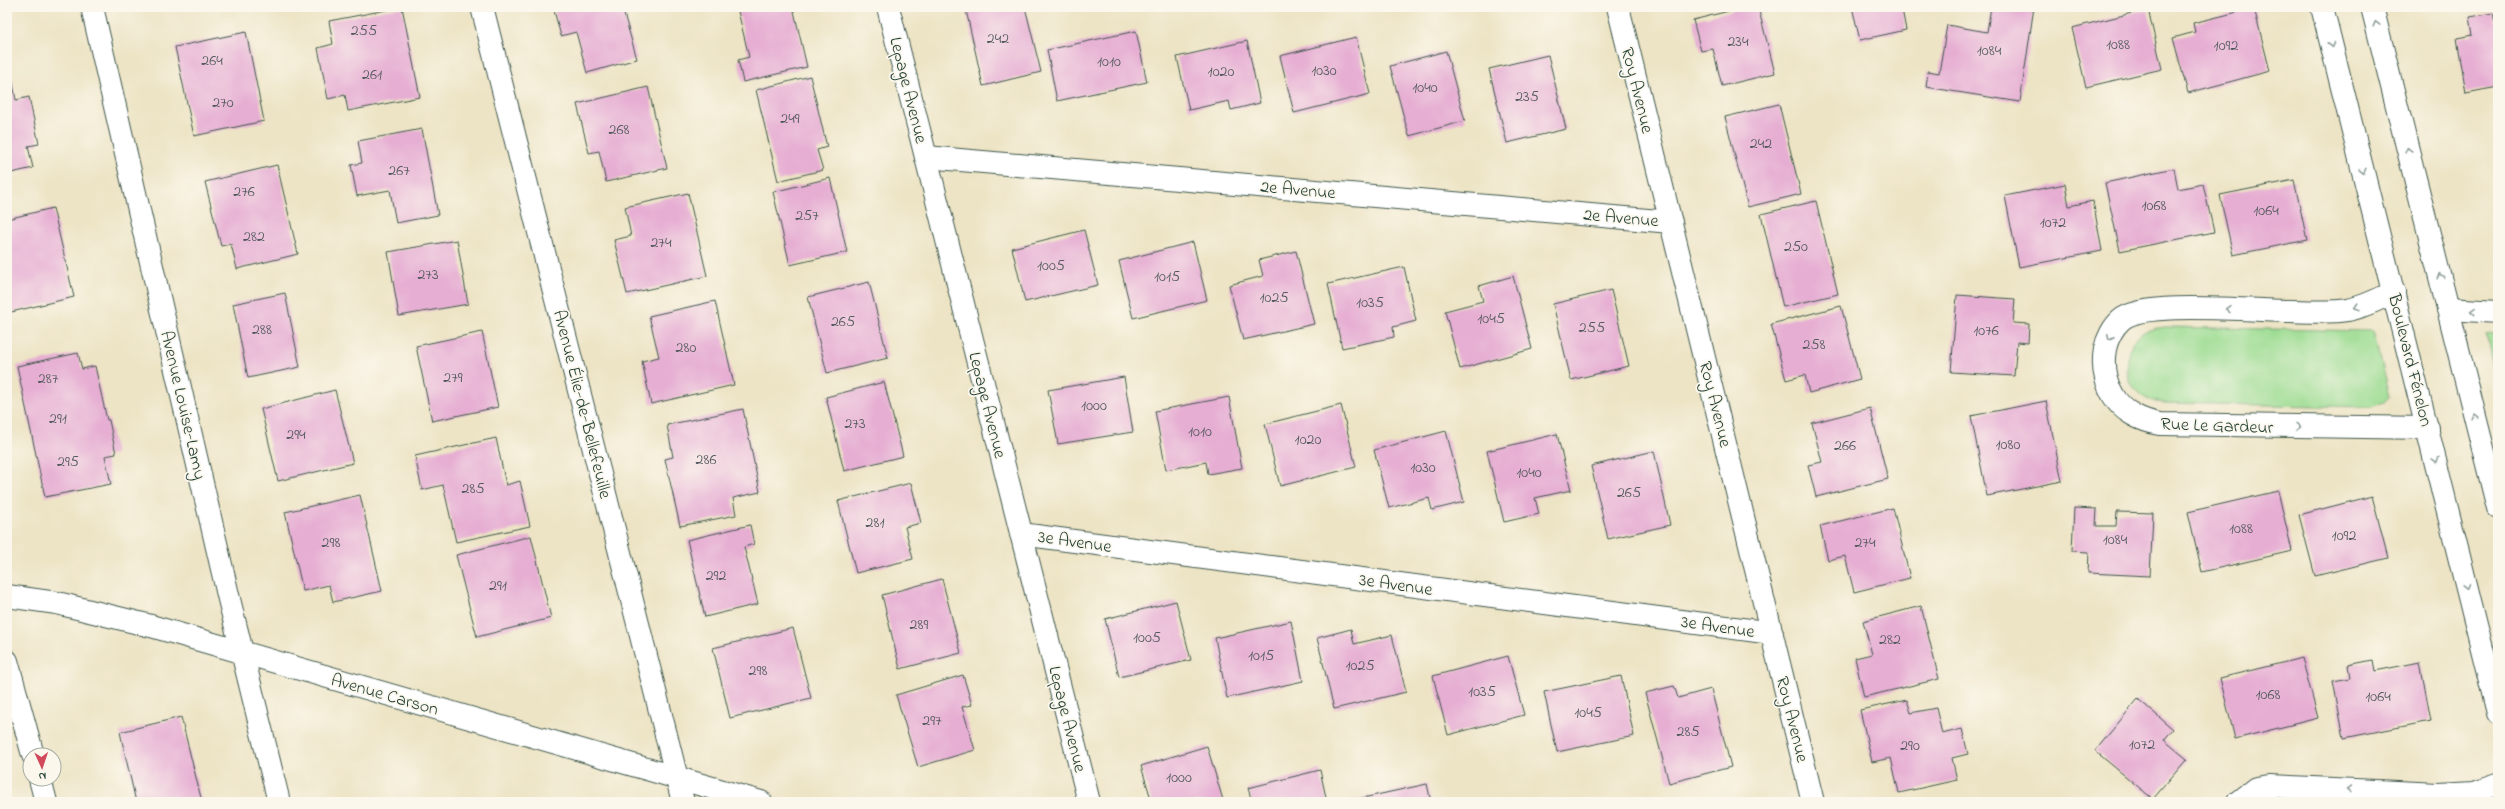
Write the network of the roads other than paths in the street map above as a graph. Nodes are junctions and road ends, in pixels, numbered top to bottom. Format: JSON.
{"nodes":[{"id":1,"x":92,"y":7,"type":"edge"},
{"id":2,"x":482,"y":7,"type":"edge"},
{"id":3,"x":888,"y":7,"type":"edge"},
{"id":4,"x":1618,"y":7,"type":"edge"},
{"id":5,"x":2322,"y":7,"type":"edge"},
{"id":6,"x":2372,"y":7,"type":"edge"},
{"id":7,"x":926,"y":157,"type":"junction"},
{"id":8,"x":1670,"y":222,"type":"junction"},
{"id":9,"x":2394,"y":292,"type":"junction"},
{"id":10,"x":2448,"y":310,"type":"junction"},
{"id":11,"x":2498,"y":312,"type":"edge"},
{"id":12,"x":2428,"y":428,"type":"junction"},
{"id":13,"x":2490,"y":438,"type":"edge"},
{"id":14,"x":2498,"y":508,"type":"edge"},
{"id":15,"x":1021,"y":534,"type":"junction"},
{"id":16,"x":7,"y":596,"type":"edge"},
{"id":17,"x":1772,"y":633,"type":"junction"},
{"id":18,"x":243,"y":653,"type":"junction"},
{"id":19,"x":7,"y":661,"type":"edge"},
{"id":20,"x":2498,"y":713,"type":"edge"},
{"id":21,"x":31,"y":747,"type":"edge"},
{"id":22,"x":677,"y":779,"type":"junction"},
{"id":23,"x":2498,"y":784,"type":"edge"},
{"id":24,"x":42,"y":787,"type":"edge"},
{"id":25,"x":46,"y":802,"type":"edge"},
{"id":26,"x":279,"y":802,"type":"edge"},
{"id":27,"x":683,"y":802,"type":"edge"},
{"id":28,"x":760,"y":802,"type":"edge"},
{"id":29,"x":1089,"y":802,"type":"edge"},
{"id":30,"x":1813,"y":802,"type":"edge"},
{"id":31,"x":2238,"y":802,"type":"edge"}],
"edges":[{"from":1,"to":18,"type":"street","name":"Avenue Louise-Lamy"},
{"from":2,"to":22,"type":"street","name":"Avenue Élie-de-Bellefeuille"},
{"from":3,"to":7,"type":"street","name":"Lepage Avenue"},
{"from":4,"to":8,"type":"street","name":"Roy Avenue"},
{"from":5,"to":9,"type":"street","name":"Boulevard Fénelon","one_way":true},
{"from":10,"to":6,"type":"street","one_way":true},
{"from":7,"to":8,"type":"street","name":"2e Avenue"},
{"from":7,"to":15,"type":"street","name":"Lepage Avenue"},
{"from":8,"to":17,"type":"street","name":"Roy Avenue"},
{"from":9,"to":12,"type":"street","name":"Boulevard Fénelon"},
{"from":9,"to":12,"type":"street","name":"Rue Le Gardeur","one_way":true},
{"from":11,"to":10,"type":"street","one_way":true},
{"from":13,"to":10,"type":"street","one_way":true},
{"from":12,"to":20,"type":"street","name":"Boulevard Fénelon","one_way":true},
{"from":13,"to":14,"type":"street"},
{"from":15,"to":17,"type":"street","name":"3e Avenue"},
{"from":15,"to":29,"type":"street","name":"Lepage Avenue"},
{"from":16,"to":18,"type":"street","name":"Avenue Carson"},
{"from":17,"to":30,"type":"street","name":"Roy Avenue"},
{"from":18,"to":22,"type":"street","name":"Avenue Carson"},
{"from":18,"to":26,"type":"street","name":"Avenue Louise-Lamy"},
{"from":19,"to":21,"type":"street"},
{"from":22,"to":27,"type":"street","name":"Avenue Élie-de-Bellefeuille"},
{"from":22,"to":28,"type":"street","name":"Avenue Carson"},
{"from":23,"to":31,"type":"street","one_way":true},
{"from":24,"to":25,"type":"street"}]}
